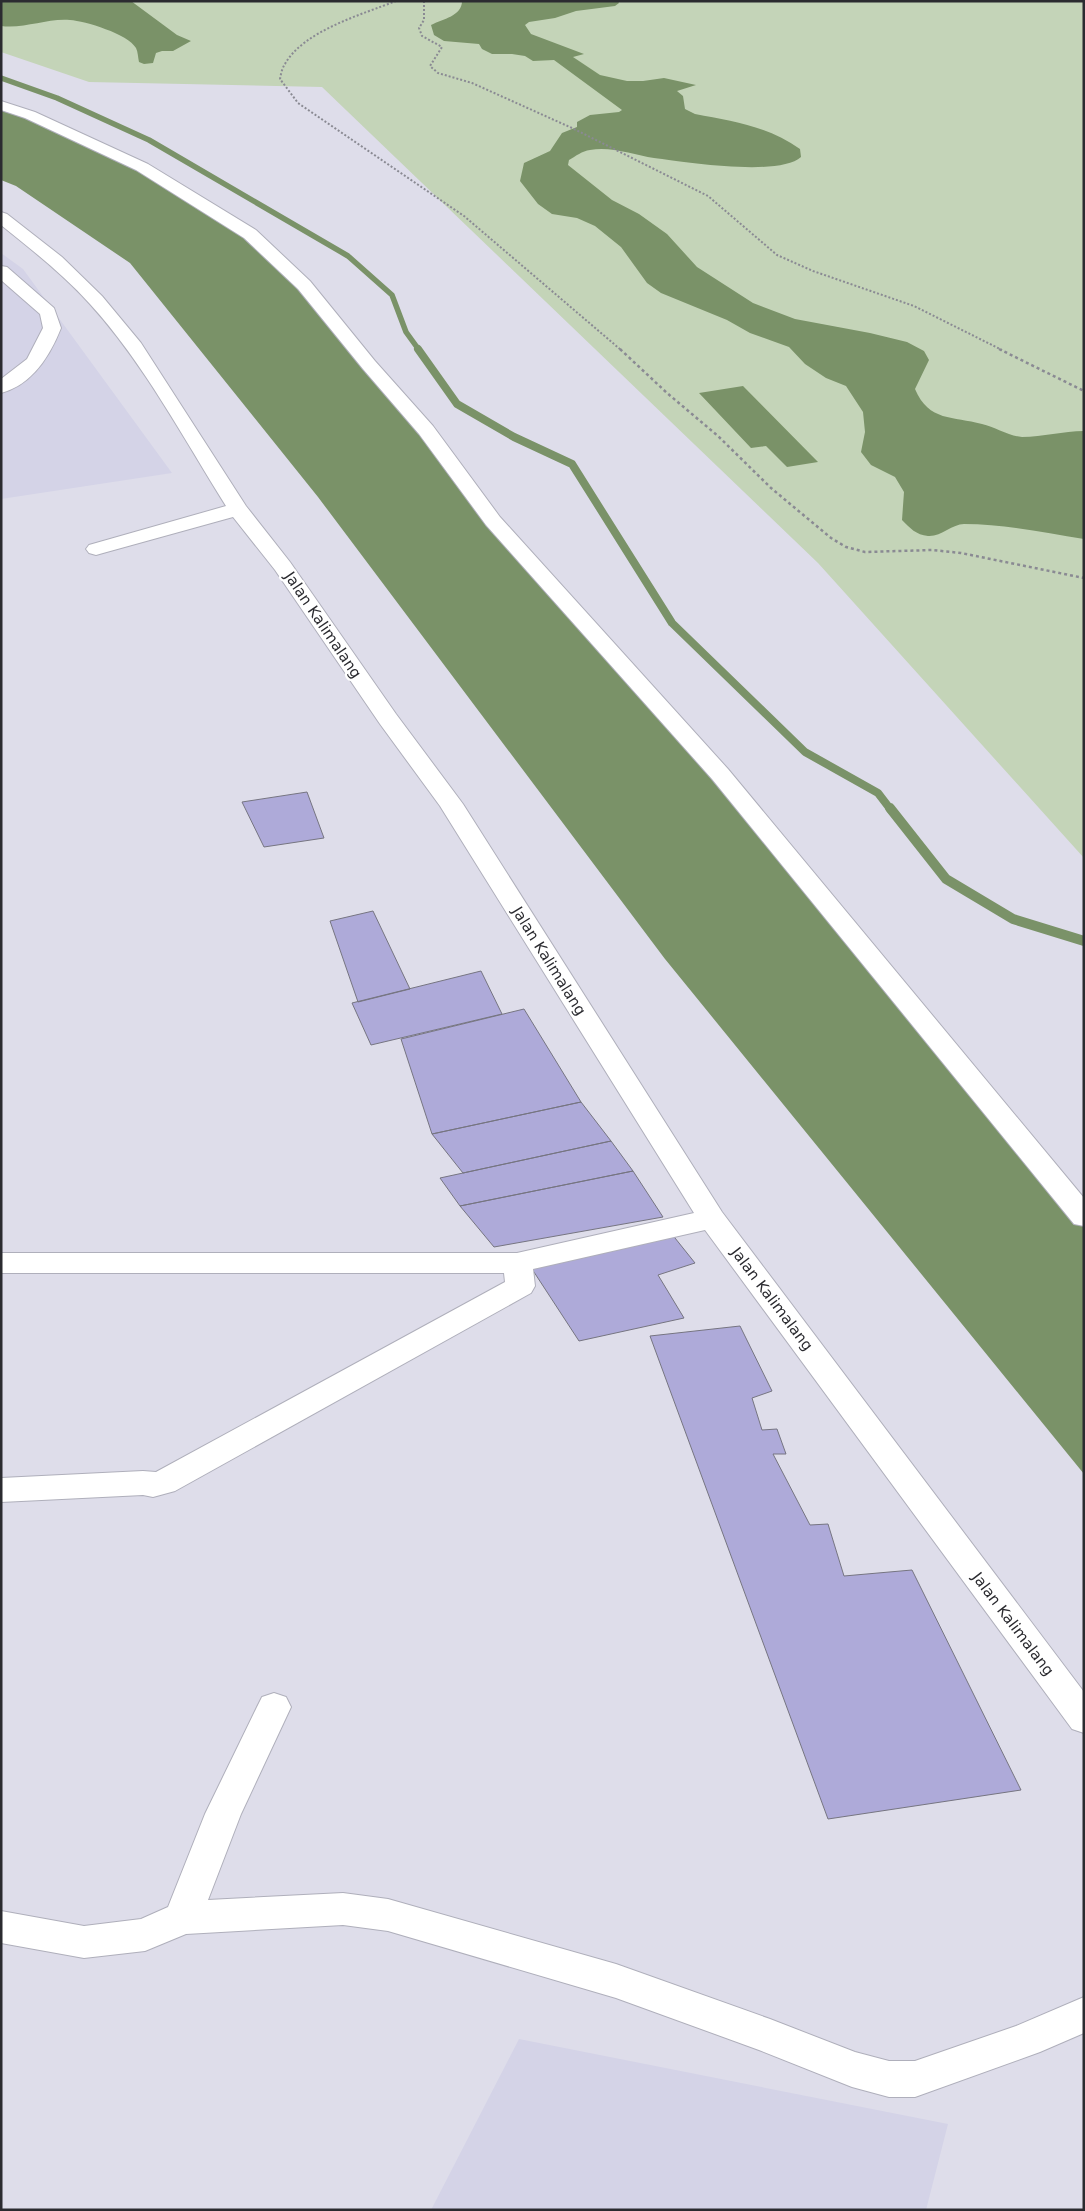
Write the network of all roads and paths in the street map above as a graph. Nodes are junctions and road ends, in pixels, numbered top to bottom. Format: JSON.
{"nodes":[{"id":1,"x":396,"y":1,"type":"edge"},
{"id":2,"x":424,"y":1,"type":"edge"},
{"id":3,"x":1,"y":105,"type":"edge"},
{"id":4,"x":1,"y":217,"type":"edge"},
{"id":5,"x":1,"y":271,"type":"edge"},
{"id":6,"x":1,"y":387,"type":"edge"},
{"id":7,"x":1084,"y":391,"type":"edge"},
{"id":8,"x":238,"y":509,"type":"junction"},
{"id":9,"x":96,"y":549,"type":"dead end"},
{"id":10,"x":1084,"y":578,"type":"edge"},
{"id":11,"x":1084,"y":1217,"type":"edge"},
{"id":12,"x":712,"y":1219,"type":"junction"},
{"id":13,"x":517,"y":1262,"type":"junction"},
{"id":14,"x":1,"y":1263,"type":"edge"},
{"id":15,"x":1,"y":1490,"type":"edge"},
{"id":16,"x":274,"y":1707,"type":"dead end"},
{"id":17,"x":1084,"y":1718,"type":"edge"},
{"id":18,"x":182,"y":1918,"type":"junction"},
{"id":19,"x":1,"y":1927,"type":"edge"},
{"id":20,"x":1084,"y":2014,"type":"edge"}],
"edges":[{"from":1,"to":10,"type":"path"},
{"from":2,"to":7,"type":"path"},
{"from":3,"to":11,"type":"street"},
{"from":4,"to":8,"type":"street","name":"Jalan Kalimalang"},
{"from":5,"to":6,"type":"street"},
{"from":8,"to":9,"type":"street"},
{"from":8,"to":12,"type":"street","name":"Jalan Kalimalang"},
{"from":12,"to":13,"type":"street"},
{"from":12,"to":17,"type":"street","name":"Jalan Kalimalang"},
{"from":13,"to":14,"type":"street"},
{"from":13,"to":15,"type":"street"},
{"from":16,"to":18,"type":"street"},
{"from":18,"to":19,"type":"street"},
{"from":18,"to":20,"type":"street"}]}
